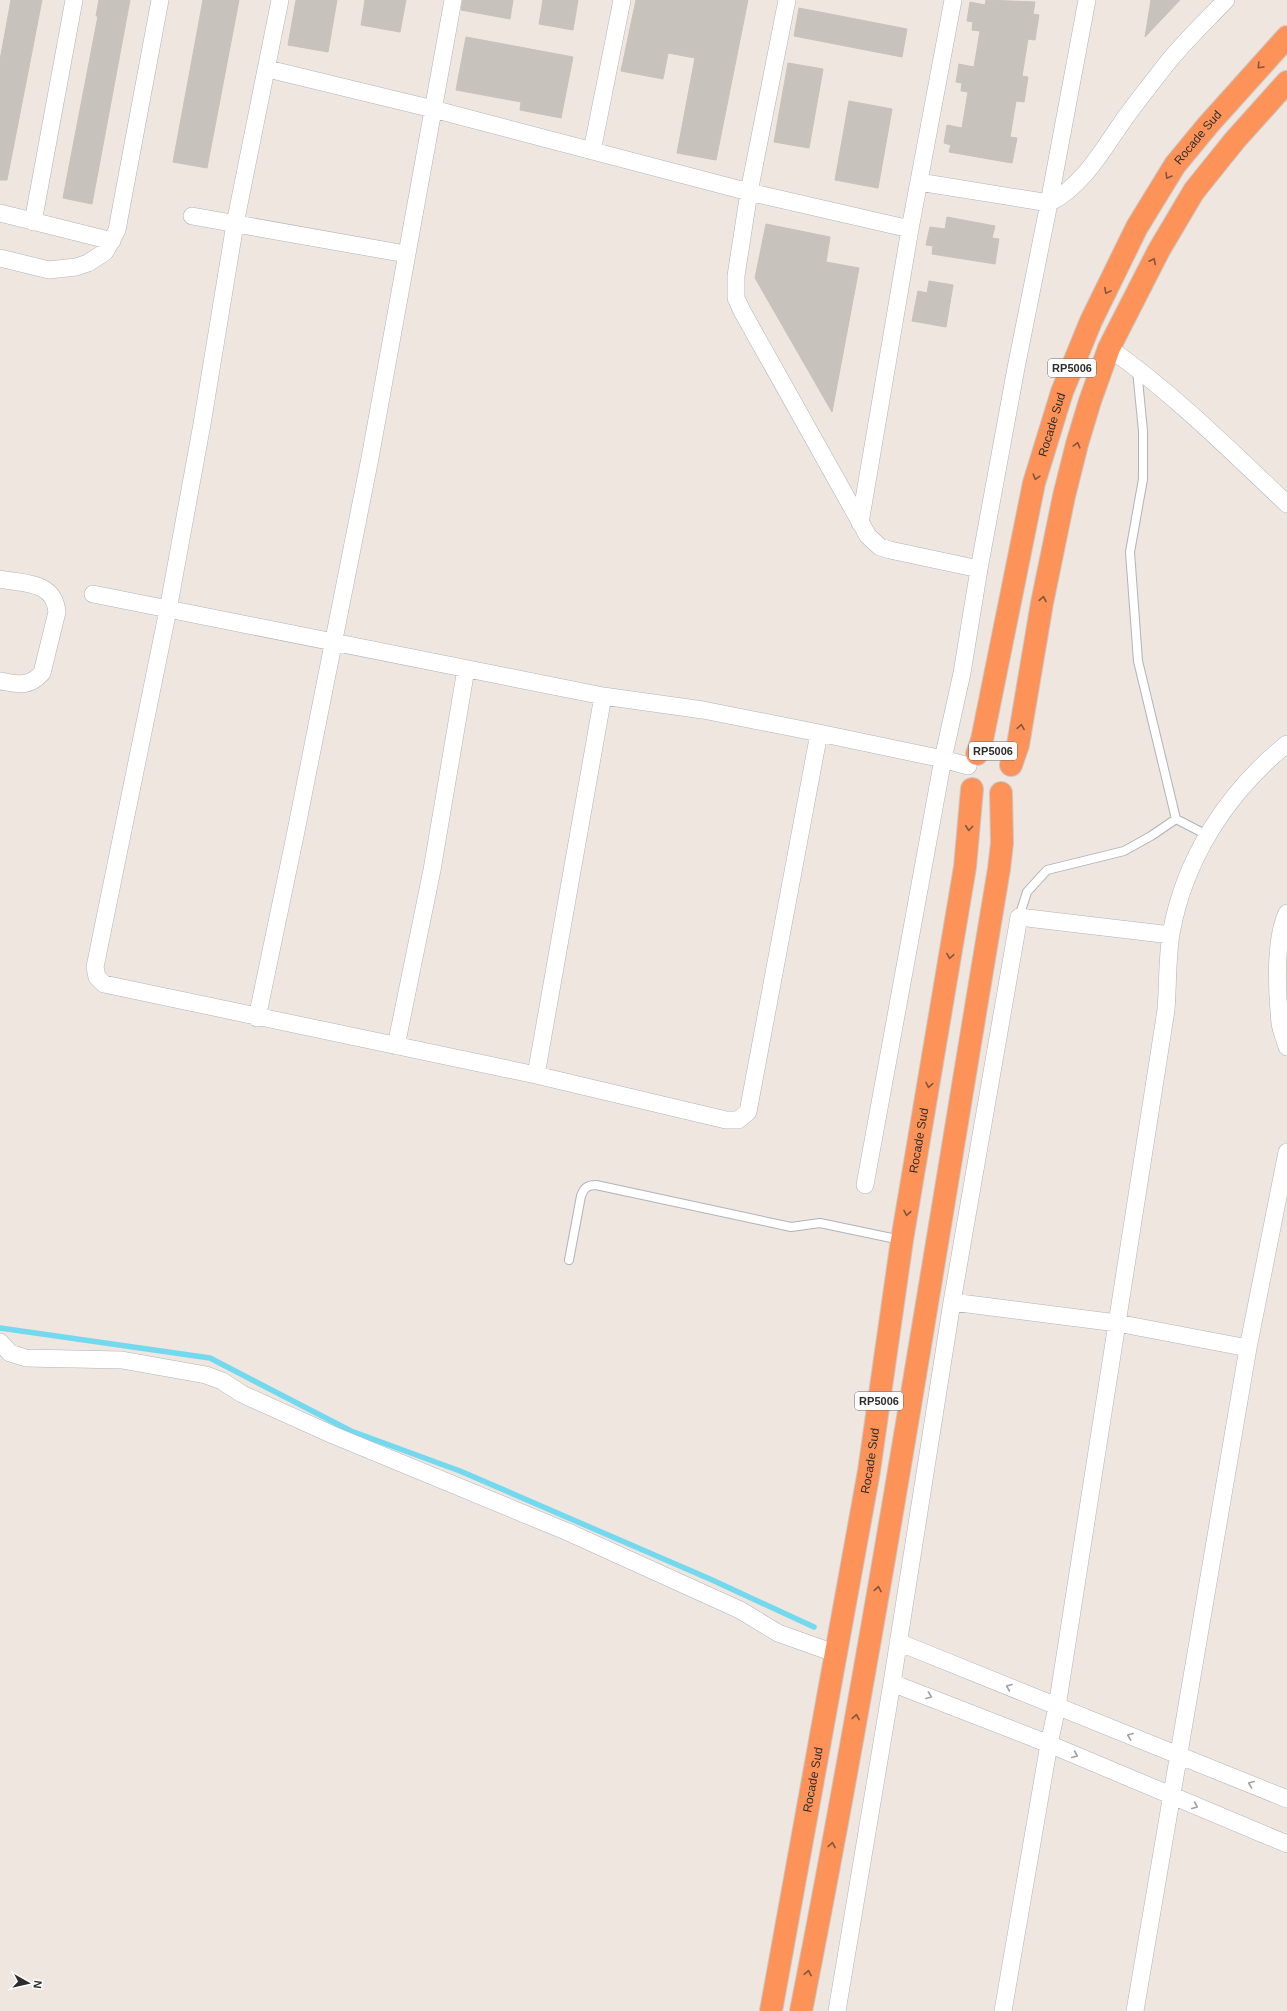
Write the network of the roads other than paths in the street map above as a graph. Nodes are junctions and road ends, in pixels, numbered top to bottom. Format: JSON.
{"nodes":[{"id":1,"x":74,"y":0,"type":"edge"},
{"id":2,"x":160,"y":0,"type":"edge"},
{"id":3,"x":280,"y":0,"type":"edge"},
{"id":4,"x":453,"y":0,"type":"edge"},
{"id":5,"x":622,"y":0,"type":"edge"},
{"id":6,"x":787,"y":0,"type":"edge"},
{"id":7,"x":953,"y":0,"type":"edge"},
{"id":8,"x":1087,"y":0,"type":"edge"},
{"id":9,"x":1226,"y":0,"type":"edge"},
{"id":10,"x":1287,"y":37,"type":"edge"},
{"id":11,"x":268,"y":69,"type":"junction"},
{"id":12,"x":1287,"y":82,"type":"edge"},
{"id":13,"x":432,"y":109,"type":"junction"},
{"id":14,"x":592,"y":151,"type":"junction"},
{"id":15,"x":918,"y":182,"type":"junction"},
{"id":16,"x":749,"y":192,"type":"junction"},
{"id":17,"x":1049,"y":203,"type":"junction"},
{"id":18,"x":0,"y":213,"type":"edge"},
{"id":19,"x":192,"y":216,"type":"dead end"},
{"id":20,"x":33,"y":222,"type":"junction"},
{"id":21,"x":235,"y":224,"type":"junction"},
{"id":22,"x":910,"y":229,"type":"junction"},
{"id":23,"x":112,"y":241,"type":"junction"},
{"id":24,"x":406,"y":254,"type":"junction"},
{"id":25,"x":0,"y":258,"type":"edge"},
{"id":26,"x":1109,"y":348,"type":"junction"},
{"id":27,"x":1136,"y":368,"type":"junction"},
{"id":28,"x":1287,"y":504,"type":"edge"},
{"id":29,"x":860,"y":523,"type":"junction"},
{"id":30,"x":979,"y":569,"type":"junction"},
{"id":31,"x":0,"y":579,"type":"edge"},
{"id":32,"x":93,"y":594,"type":"dead end"},
{"id":33,"x":168,"y":610,"type":"junction"},
{"id":34,"x":333,"y":641,"type":"junction"},
{"id":35,"x":466,"y":669,"type":"junction"},
{"id":36,"x":0,"y":681,"type":"edge"},
{"id":37,"x":603,"y":696,"type":"junction"},
{"id":38,"x":819,"y":732,"type":"junction"},
{"id":39,"x":1286,"y":746,"type":"edge"},
{"id":40,"x":943,"y":759,"type":"junction"},
{"id":41,"x":972,"y":760,"type":"junction"},
{"id":42,"x":1011,"y":765,"type":"junction"},
{"id":43,"x":972,"y":789,"type":"junction"},
{"id":44,"x":1001,"y":793,"type":"junction"},
{"id":45,"x":1176,"y":819,"type":"junction"},
{"id":46,"x":1207,"y":835,"type":"junction"},
{"id":47,"x":1287,"y":913,"type":"edge"},
{"id":48,"x":1019,"y":917,"type":"junction"},
{"id":49,"x":1171,"y":935,"type":"junction"},
{"id":50,"x":257,"y":1018,"type":"junction"},
{"id":51,"x":396,"y":1046,"type":"junction"},
{"id":52,"x":1287,"y":1047,"type":"edge"},
{"id":53,"x":536,"y":1075,"type":"junction"},
{"id":54,"x":1287,"y":1152,"type":"edge"},
{"id":55,"x":865,"y":1184,"type":"dead end"},
{"id":56,"x":902,"y":1240,"type":"junction"},
{"id":57,"x":569,"y":1260,"type":"dead end"},
{"id":58,"x":952,"y":1302,"type":"junction"},
{"id":59,"x":1117,"y":1323,"type":"junction"},
{"id":60,"x":0,"y":1342,"type":"edge"},
{"id":61,"x":1248,"y":1348,"type":"junction"},
{"id":62,"x":898,"y":1642,"type":"junction"},
{"id":63,"x":837,"y":1654,"type":"junction"},
{"id":64,"x":892,"y":1683,"type":"junction"},
{"id":65,"x":1057,"y":1707,"type":"junction"},
{"id":66,"x":1049,"y":1744,"type":"junction"},
{"id":67,"x":1180,"y":1755,"type":"junction"},
{"id":68,"x":1171,"y":1796,"type":"junction"},
{"id":69,"x":1287,"y":1798,"type":"edge"},
{"id":70,"x":1287,"y":1844,"type":"edge"},
{"id":71,"x":771,"y":2011,"type":"edge"},
{"id":72,"x":801,"y":2011,"type":"edge"},
{"id":73,"x":836,"y":2011,"type":"edge"},
{"id":74,"x":1004,"y":2011,"type":"edge"},
{"id":75,"x":1135,"y":2011,"type":"edge"}],
"edges":[{"from":1,"to":20,"type":"street"},
{"from":2,"to":23,"type":"street"},
{"from":3,"to":11,"type":"street"},
{"from":4,"to":13,"type":"street"},
{"from":5,"to":14,"type":"street"},
{"from":6,"to":16,"type":"street"},
{"from":7,"to":15,"type":"street"},
{"from":8,"to":17,"type":"street"},
{"from":9,"to":17,"type":"street"},
{"from":10,"to":41,"type":"highway","name":"Rocade Sud","number":"RP5006","one_way":true},
{"from":11,"to":13,"type":"street"},
{"from":11,"to":21,"type":"street"},
{"from":26,"to":12,"type":"highway","number":"RP5006","one_way":true},
{"from":13,"to":14,"type":"street"},
{"from":13,"to":24,"type":"street"},
{"from":14,"to":16,"type":"street"},
{"from":15,"to":17,"type":"street"},
{"from":15,"to":22,"type":"street"},
{"from":16,"to":22,"type":"street"},
{"from":16,"to":29,"type":"street"},
{"from":17,"to":30,"type":"street"},
{"from":18,"to":20,"type":"street"},
{"from":19,"to":21,"type":"street"},
{"from":20,"to":23,"type":"street"},
{"from":21,"to":24,"type":"street"},
{"from":21,"to":33,"type":"street"},
{"from":22,"to":29,"type":"street"},
{"from":23,"to":25,"type":"street"},
{"from":24,"to":34,"type":"street"},
{"from":26,"to":27,"type":"street"},
{"from":42,"to":26,"type":"highway","number":"RP5006","one_way":true},
{"from":27,"to":28,"type":"street"},
{"from":27,"to":45,"type":"lane"},
{"from":29,"to":30,"type":"street"},
{"from":30,"to":40,"type":"street"},
{"from":31,"to":36,"type":"street"},
{"from":32,"to":33,"type":"street"},
{"from":33,"to":34,"type":"street"},
{"from":33,"to":50,"type":"street"},
{"from":34,"to":35,"type":"street"},
{"from":34,"to":50,"type":"street"},
{"from":35,"to":37,"type":"street"},
{"from":35,"to":51,"type":"street"},
{"from":37,"to":38,"type":"street"},
{"from":37,"to":53,"type":"street"},
{"from":38,"to":40,"type":"street"},
{"from":38,"to":53,"type":"street"},
{"from":39,"to":46,"type":"street"},
{"from":40,"to":41,"type":"street"},
{"from":40,"to":55,"type":"street"},
{"from":41,"to":42,"type":"highway","number":"RP5006"},
{"from":41,"to":43,"type":"highway","name":"Rocade Sud","number":"RP5006"},
{"from":42,"to":44,"type":"highway","number":"RP5006"},
{"from":43,"to":44,"type":"highway"},
{"from":43,"to":56,"type":"highway","name":"Rocade Sud","number":"RP5006","one_way":true},
{"from":72,"to":44,"type":"highway","number":"RP5006","one_way":true},
{"from":45,"to":46,"type":"lane"},
{"from":45,"to":48,"type":"lane"},
{"from":46,"to":49,"type":"street"},
{"from":47,"to":52,"type":"street"},
{"from":48,"to":49,"type":"street"},
{"from":48,"to":58,"type":"street"},
{"from":49,"to":59,"type":"street"},
{"from":50,"to":51,"type":"street"},
{"from":51,"to":53,"type":"street"},
{"from":54,"to":61,"type":"street"},
{"from":56,"to":57,"type":"lane"},
{"from":56,"to":63,"type":"highway","name":"Rocade Sud","number":"RP5006"},
{"from":58,"to":59,"type":"street"},
{"from":58,"to":62,"type":"street"},
{"from":59,"to":61,"type":"street"},
{"from":59,"to":65,"type":"street"},
{"from":60,"to":63,"type":"street"},
{"from":61,"to":67,"type":"street"},
{"from":62,"to":64,"type":"street"},
{"from":65,"to":62,"type":"street","one_way":true},
{"from":63,"to":71,"type":"highway","name":"Rocade Sud","number":"RP5006"},
{"from":64,"to":66,"type":"street","one_way":true},
{"from":64,"to":73,"type":"street"},
{"from":65,"to":66,"type":"street"},
{"from":67,"to":65,"type":"street","one_way":true},
{"from":66,"to":68,"type":"street","one_way":true},
{"from":66,"to":74,"type":"street"},
{"from":67,"to":68,"type":"street"},
{"from":69,"to":67,"type":"street","one_way":true},
{"from":68,"to":70,"type":"street","one_way":true},
{"from":68,"to":75,"type":"street"}]}
